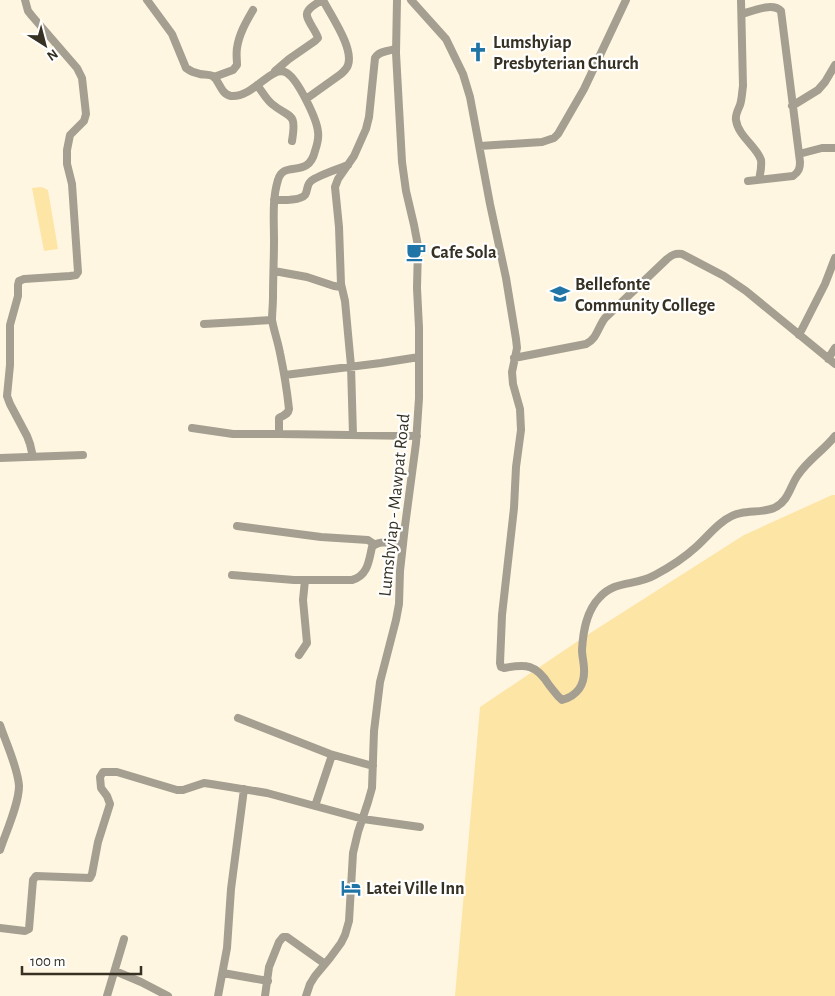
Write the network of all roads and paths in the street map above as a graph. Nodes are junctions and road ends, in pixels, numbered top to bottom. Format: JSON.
{"nodes":[{"id":1,"x":25,"y":0,"type":"edge"},
{"id":2,"x":147,"y":0,"type":"edge"},
{"id":3,"x":323,"y":0,"type":"edge"},
{"id":4,"x":397,"y":0,"type":"edge"},
{"id":5,"x":411,"y":0,"type":"edge"},
{"id":6,"x":626,"y":0,"type":"edge"},
{"id":7,"x":741,"y":0,"type":"edge"},
{"id":8,"x":253,"y":10,"type":"dead end"},
{"id":9,"x":742,"y":14,"type":"junction"},
{"id":10,"x":396,"y":49,"type":"junction"},
{"id":11,"x":835,"y":65,"type":"edge"},
{"id":12,"x":274,"y":72,"type":"junction"},
{"id":13,"x":214,"y":78,"type":"junction"},
{"id":14,"x":257,"y":85,"type":"junction"},
{"id":15,"x":306,"y":100,"type":"junction"},
{"id":16,"x":792,"y":106,"type":"junction"},
{"id":17,"x":292,"y":140,"type":"dead end"},
{"id":18,"x":480,"y":146,"type":"junction"},
{"id":19,"x":835,"y":148,"type":"edge"},
{"id":20,"x":799,"y":154,"type":"junction"},
{"id":21,"x":348,"y":165,"type":"junction"},
{"id":22,"x":759,"y":180,"type":"junction"},
{"id":23,"x":748,"y":182,"type":"dead end"},
{"id":24,"x":274,"y":200,"type":"junction"},
{"id":25,"x":835,"y":258,"type":"edge"},
{"id":26,"x":274,"y":271,"type":"junction"},
{"id":27,"x":341,"y":287,"type":"junction"},
{"id":28,"x":272,"y":320,"type":"junction"},
{"id":29,"x":204,"y":324,"type":"dead end"},
{"id":30,"x":799,"y":335,"type":"junction"},
{"id":31,"x":835,"y":348,"type":"edge"},
{"id":32,"x":419,"y":357,"type":"junction"},
{"id":33,"x":514,"y":358,"type":"junction"},
{"id":34,"x":832,"y":362,"type":"edge"},
{"id":35,"x":351,"y":366,"type":"junction"},
{"id":36,"x":285,"y":375,"type":"junction"},
{"id":37,"x":192,"y":428,"type":"dead end"},
{"id":38,"x":278,"y":434,"type":"junction"},
{"id":39,"x":353,"y":435,"type":"junction"},
{"id":40,"x":416,"y":436,"type":"junction"},
{"id":41,"x":835,"y":436,"type":"edge"},
{"id":42,"x":83,"y":455,"type":"dead end"},
{"id":43,"x":32,"y":457,"type":"junction"},
{"id":44,"x":0,"y":458,"type":"edge"},
{"id":45,"x":237,"y":526,"type":"dead end"},
{"id":46,"x":374,"y":544,"type":"junction"},
{"id":47,"x":403,"y":545,"type":"junction"},
{"id":48,"x":232,"y":575,"type":"dead end"},
{"id":49,"x":305,"y":580,"type":"junction"},
{"id":50,"x":299,"y":655,"type":"dead end"},
{"id":51,"x":238,"y":718,"type":"dead end"},
{"id":52,"x":0,"y":725,"type":"edge"},
{"id":53,"x":332,"y":755,"type":"junction"},
{"id":54,"x":373,"y":766,"type":"junction"},
{"id":55,"x":244,"y":789,"type":"junction"},
{"id":56,"x":315,"y":806,"type":"junction"},
{"id":57,"x":362,"y":819,"type":"junction"},
{"id":58,"x":420,"y":827,"type":"dead end"},
{"id":59,"x":0,"y":850,"type":"edge"},
{"id":60,"x":0,"y":928,"type":"edge"},
{"id":61,"x":124,"y":939,"type":"dead end"},
{"id":62,"x":325,"y":964,"type":"junction"},
{"id":63,"x":115,"y":971,"type":"junction"},
{"id":64,"x":223,"y":972,"type":"junction"},
{"id":65,"x":268,"y":980,"type":"junction"},
{"id":66,"x":107,"y":996,"type":"edge"},
{"id":67,"x":168,"y":996,"type":"edge"},
{"id":68,"x":218,"y":996,"type":"edge"},
{"id":69,"x":266,"y":996,"type":"edge"},
{"id":70,"x":306,"y":996,"type":"edge"}],
"edges":[{"from":1,"to":43,"type":"street"},
{"from":2,"to":13,"type":"street"},
{"from":3,"to":12,"type":"street"},
{"from":3,"to":15,"type":"street"},
{"from":4,"to":10,"type":"street","name":"Lumshyiap - Mawpat Road"},
{"from":5,"to":18,"type":"street"},
{"from":6,"to":18,"type":"street"},
{"from":7,"to":9,"type":"street"},
{"from":8,"to":13,"type":"street"},
{"from":9,"to":16,"type":"street"},
{"from":9,"to":22,"type":"street"},
{"from":10,"to":21,"type":"street"},
{"from":10,"to":32,"type":"street","name":"Lumshyiap - Mawpat Road"},
{"from":11,"to":16,"type":"street"},
{"from":12,"to":14,"type":"street"},
{"from":12,"to":15,"type":"street"},
{"from":13,"to":14,"type":"street"},
{"from":14,"to":17,"type":"street"},
{"from":15,"to":24,"type":"street"},
{"from":16,"to":20,"type":"street"},
{"from":18,"to":33,"type":"street"},
{"from":19,"to":20,"type":"street"},
{"from":20,"to":22,"type":"street"},
{"from":21,"to":24,"type":"street"},
{"from":21,"to":27,"type":"street"},
{"from":22,"to":23,"type":"street"},
{"from":24,"to":26,"type":"street"},
{"from":25,"to":30,"type":"street"},
{"from":26,"to":27,"type":"street"},
{"from":26,"to":28,"type":"street"},
{"from":27,"to":35,"type":"street"},
{"from":28,"to":29,"type":"street"},
{"from":28,"to":36,"type":"street"},
{"from":30,"to":33,"type":"street"},
{"from":30,"to":34,"type":"street"},
{"from":31,"to":34,"type":"street"},
{"from":32,"to":35,"type":"street"},
{"from":32,"to":40,"type":"street","name":"Lumshyiap - Mawpat Road"},
{"from":33,"to":41,"type":"street"},
{"from":35,"to":36,"type":"street"},
{"from":35,"to":39,"type":"street"},
{"from":36,"to":38,"type":"street"},
{"from":37,"to":38,"type":"street"},
{"from":38,"to":39,"type":"street"},
{"from":39,"to":40,"type":"street"},
{"from":40,"to":47,"type":"street","name":"Lumshyiap - Mawpat Road"},
{"from":42,"to":43,"type":"street"},
{"from":43,"to":44,"type":"street"},
{"from":45,"to":46,"type":"street"},
{"from":46,"to":47,"type":"street"},
{"from":46,"to":49,"type":"street"},
{"from":47,"to":54,"type":"street","name":"Lumshyiap - Mawpat Road"},
{"from":48,"to":49,"type":"street"},
{"from":49,"to":50,"type":"street"},
{"from":51,"to":53,"type":"street"},
{"from":52,"to":59,"type":"street"},
{"from":53,"to":54,"type":"street"},
{"from":53,"to":56,"type":"street"},
{"from":54,"to":57,"type":"street","name":"Lumshyiap - Mawpat Road"},
{"from":55,"to":56,"type":"street"},
{"from":55,"to":60,"type":"street"},
{"from":55,"to":64,"type":"street"},
{"from":56,"to":57,"type":"street"},
{"from":57,"to":58,"type":"street"},
{"from":57,"to":62,"type":"street","name":"Lumshyiap - Mawpat Road"},
{"from":61,"to":63,"type":"street"},
{"from":62,"to":65,"type":"street"},
{"from":62,"to":70,"type":"street","name":"Lumshyiap - Mawpat Road"},
{"from":63,"to":66,"type":"street"},
{"from":63,"to":67,"type":"street"},
{"from":64,"to":65,"type":"street"},
{"from":64,"to":68,"type":"street"},
{"from":65,"to":69,"type":"street"}]}
